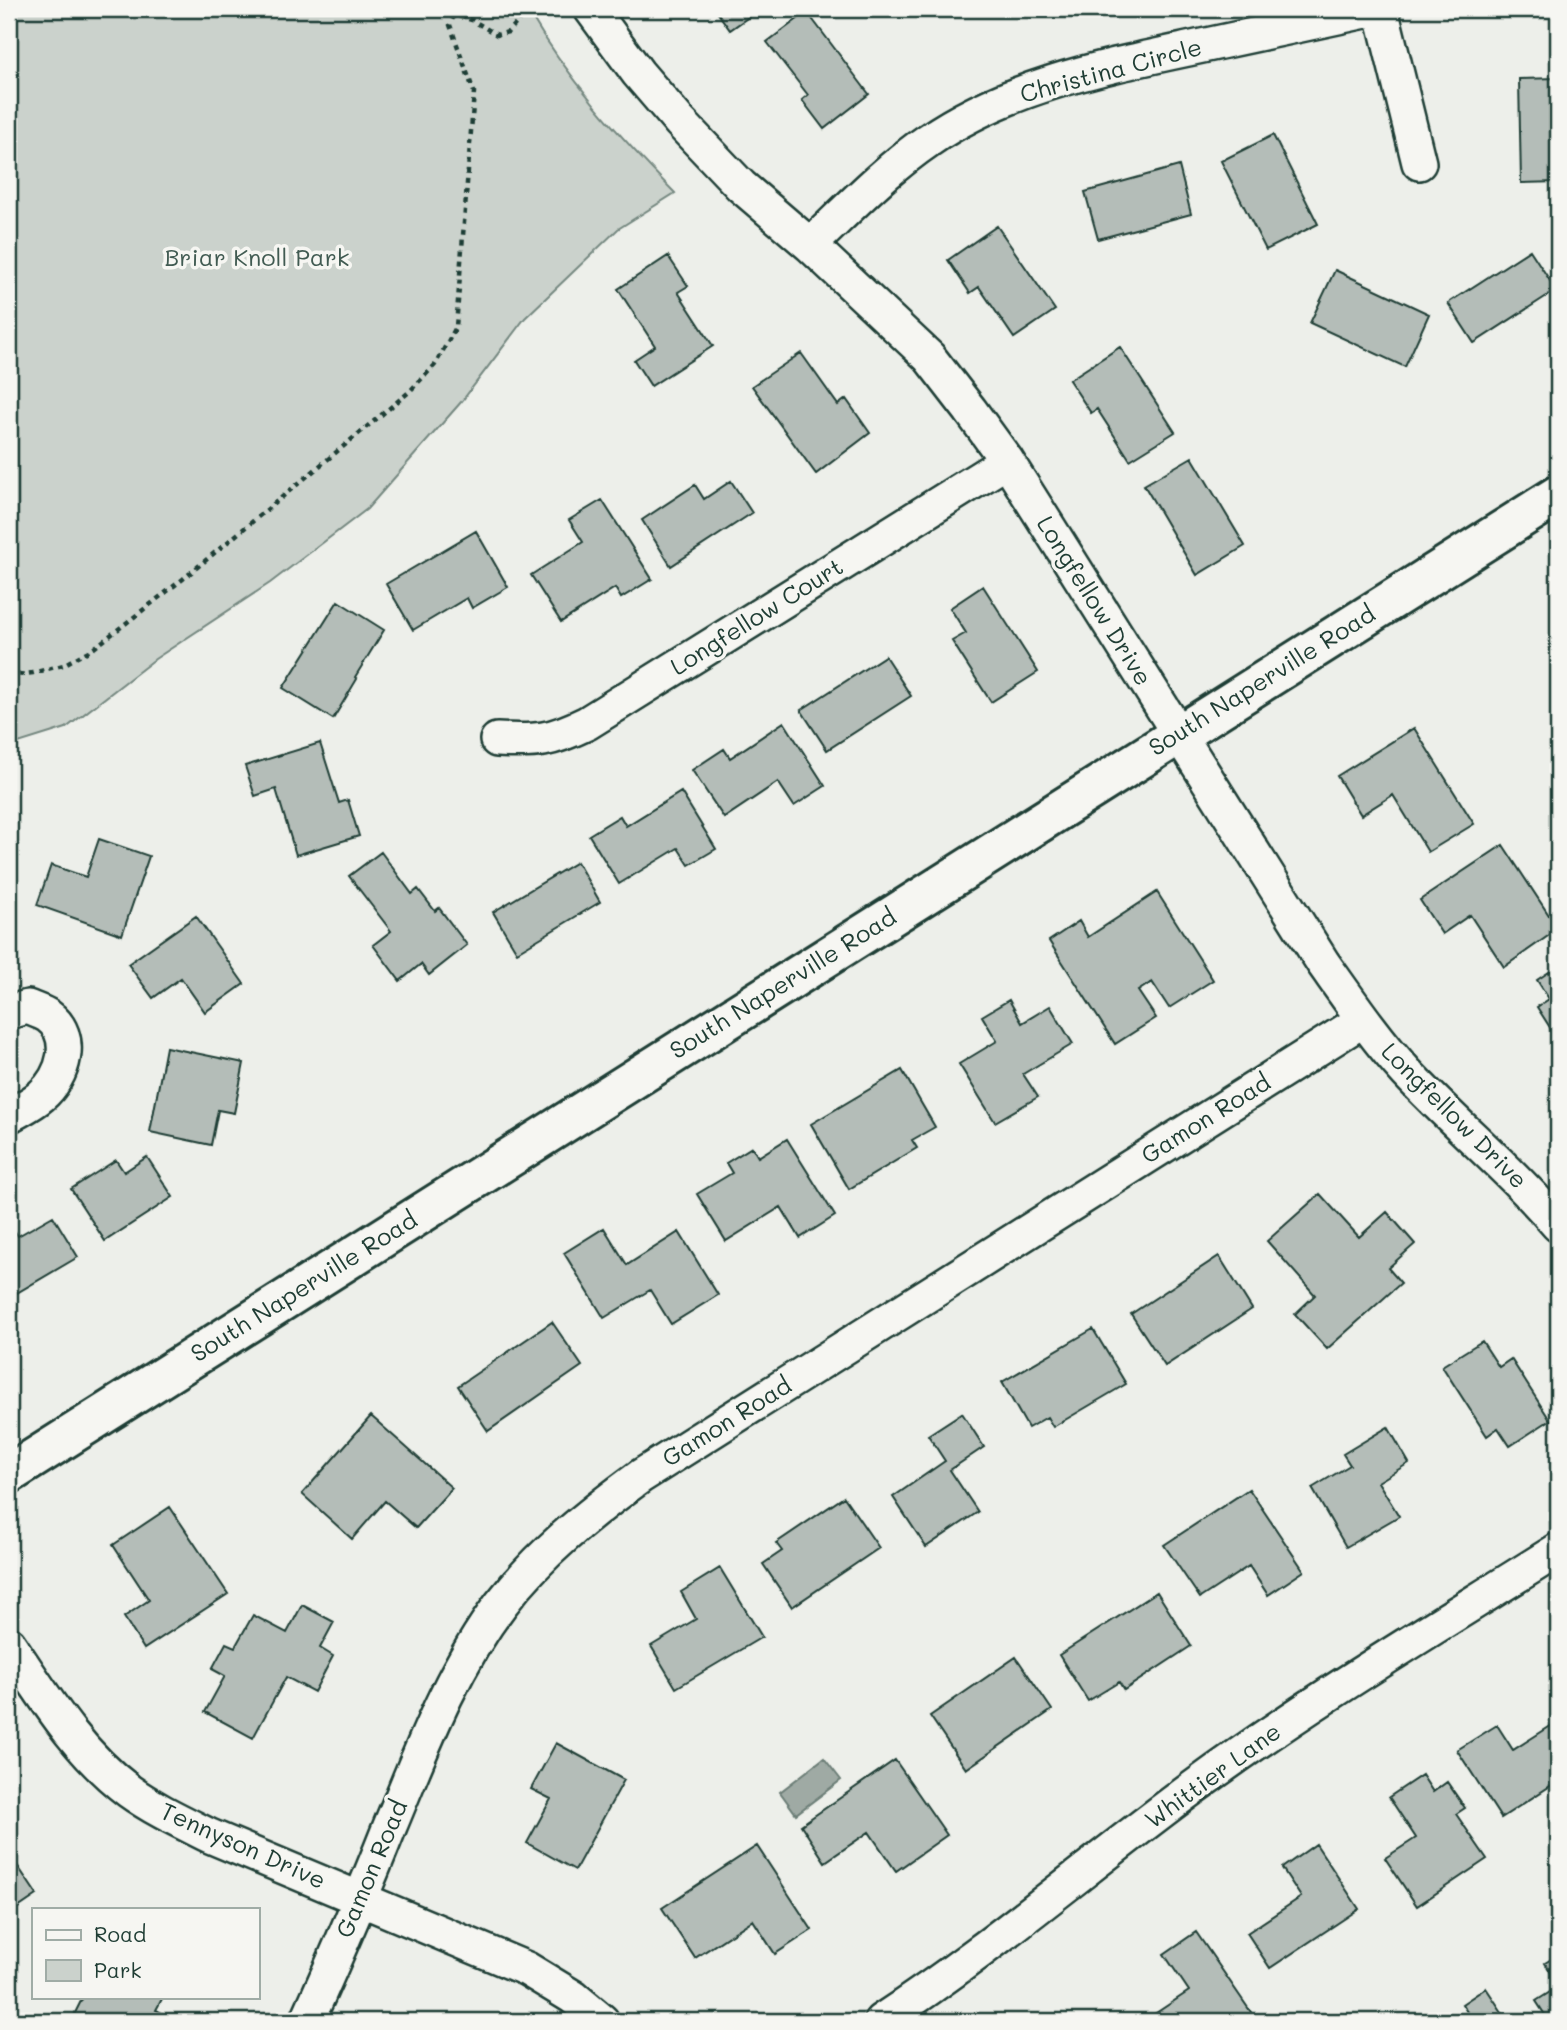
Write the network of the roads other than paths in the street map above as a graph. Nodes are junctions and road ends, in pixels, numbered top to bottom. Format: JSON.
{"nodes":[{"id":1,"x":590,"y":9,"type":"edge"},
{"id":2,"x":1375,"y":9,"type":"edge"},
{"id":3,"x":1381,"y":9,"type":"edge"},
{"id":4,"x":1419,"y":163,"type":"dead end"},
{"id":5,"x":810,"y":245,"type":"junction"},
{"id":6,"x":1007,"y":461,"type":"junction"},
{"id":7,"x":1558,"y":495,"type":"edge"},
{"id":8,"x":1178,"y":734,"type":"junction"},
{"id":9,"x":497,"y":740,"type":"dead end"},
{"id":10,"x":9,"y":1012,"type":"edge"},
{"id":11,"x":1363,"y":1020,"type":"junction"},
{"id":12,"x":9,"y":1116,"type":"edge"},
{"id":13,"x":1558,"y":1226,"type":"edge"},
{"id":14,"x":9,"y":1474,"type":"edge"},
{"id":15,"x":1558,"y":1550,"type":"edge"},
{"id":16,"x":9,"y":1644,"type":"edge"},
{"id":17,"x":361,"y":1899,"type":"junction"},
{"id":18,"x":307,"y":2021,"type":"edge"},
{"id":19,"x":602,"y":2021,"type":"edge"},
{"id":20,"x":881,"y":2021,"type":"edge"}],
"edges":[{"from":1,"to":5,"type":"street","name":"Longfellow Drive"},
{"from":2,"to":5,"type":"street","name":"Christina Circle"},
{"from":3,"to":4,"type":"street"},
{"from":5,"to":6,"type":"street","name":"Longfellow Drive"},
{"from":6,"to":8,"type":"street","name":"Longfellow Drive"},
{"from":6,"to":9,"type":"street","name":"Longfellow Court"},
{"from":7,"to":8,"type":"main road","name":"South Naperville Road"},
{"from":8,"to":11,"type":"street","name":"Longfellow Drive"},
{"from":8,"to":14,"type":"main road","name":"South Naperville Road"},
{"from":10,"to":12,"type":"street"},
{"from":11,"to":13,"type":"street","name":"Longfellow Drive"},
{"from":11,"to":17,"type":"street","name":"Gamon Road"},
{"from":15,"to":20,"type":"street","name":"Whittier Lane"},
{"from":16,"to":17,"type":"street","name":"Tennyson Drive"},
{"from":17,"to":18,"type":"street","name":"Gamon Road"},
{"from":17,"to":19,"type":"street","name":"Tennyson Drive"}]}
